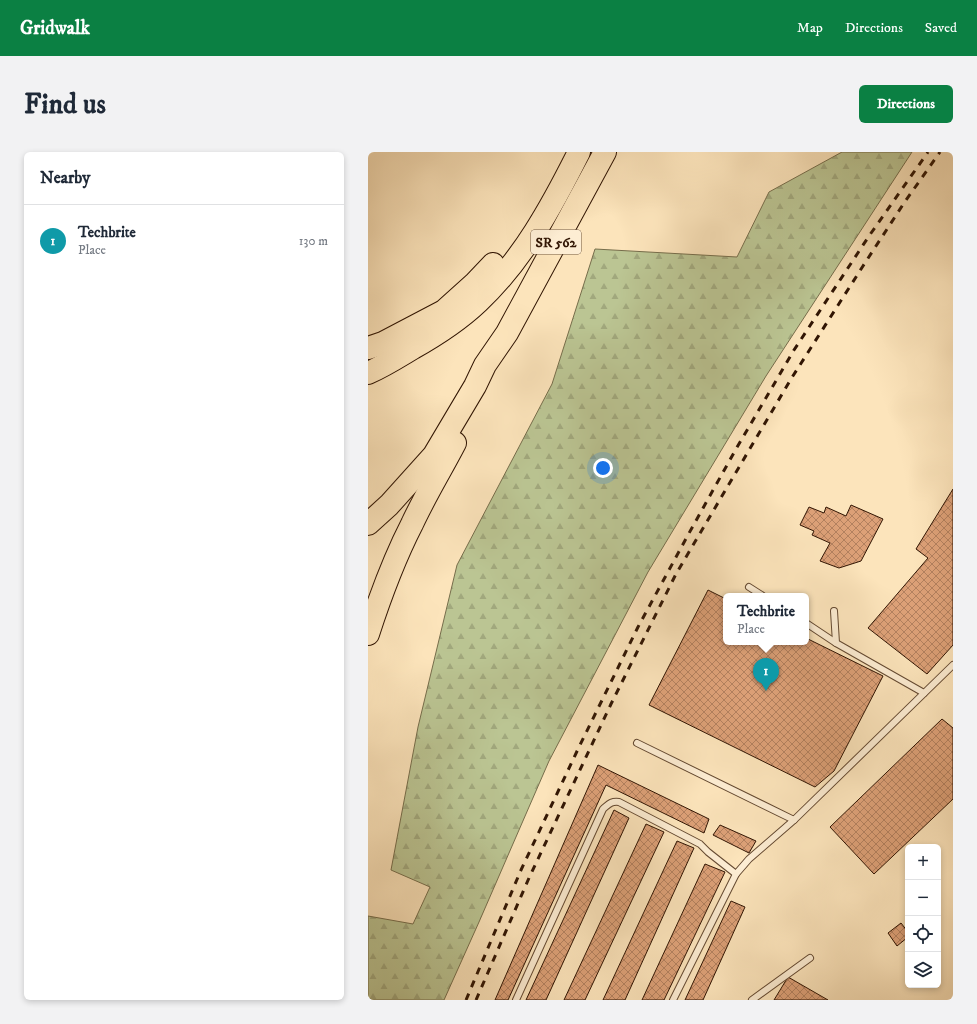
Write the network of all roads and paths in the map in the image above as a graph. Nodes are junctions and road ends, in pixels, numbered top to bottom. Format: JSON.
{"nodes":[{"id":1,"x":572,"y":152,"type":"edge"},
{"id":2,"x":580,"y":152,"type":"edge"},
{"id":3,"x":605,"y":152,"type":"edge"},
{"id":4,"x":508,"y":333,"type":"junction"},
{"id":5,"x":368,"y":348,"type":"edge"},
{"id":6,"x":368,"y":373,"type":"edge"},
{"id":7,"x":368,"y":524,"type":"edge"},
{"id":8,"x":749,"y":587,"type":"dead end"},
{"id":9,"x":758,"y":593,"type":"edge"},
{"id":10,"x":834,"y":611,"type":"dead end"},
{"id":11,"x":809,"y":625,"type":"edge"},
{"id":12,"x":368,"y":634,"type":"edge"},
{"id":13,"x":836,"y":643,"type":"junction"},
{"id":14,"x":953,"y":665,"type":"edge"},
{"id":15,"x":924,"y":693,"type":"junction"},
{"id":16,"x":636,"y":743,"type":"dead end"},
{"id":17,"x":794,"y":820,"type":"junction"},
{"id":18,"x":736,"y":874,"type":"junction"},
{"id":19,"x":810,"y":958,"type":"dead end"},
{"id":20,"x":516,"y":1000,"type":"edge"},
{"id":21,"x":673,"y":1000,"type":"edge"},
{"id":22,"x":752,"y":1000,"type":"edge"}],
"edges":[{"from":1,"to":5,"type":"highway"},
{"from":2,"to":6,"type":"highway"},
{"from":3,"to":4,"type":"highway","number":"SR 562"},
{"from":4,"to":7,"type":"highway"},
{"from":4,"to":12,"type":"highway"},
{"from":8,"to":9,"type":"lane"},
{"from":10,"to":13,"type":"lane"},
{"from":11,"to":13,"type":"lane"},
{"from":13,"to":15,"type":"lane"},
{"from":14,"to":15,"type":"lane"},
{"from":15,"to":17,"type":"lane"},
{"from":16,"to":17,"type":"lane"},
{"from":17,"to":18,"type":"lane"},
{"from":18,"to":20,"type":"lane"},
{"from":18,"to":21,"type":"lane"},
{"from":19,"to":22,"type":"lane"}]}
